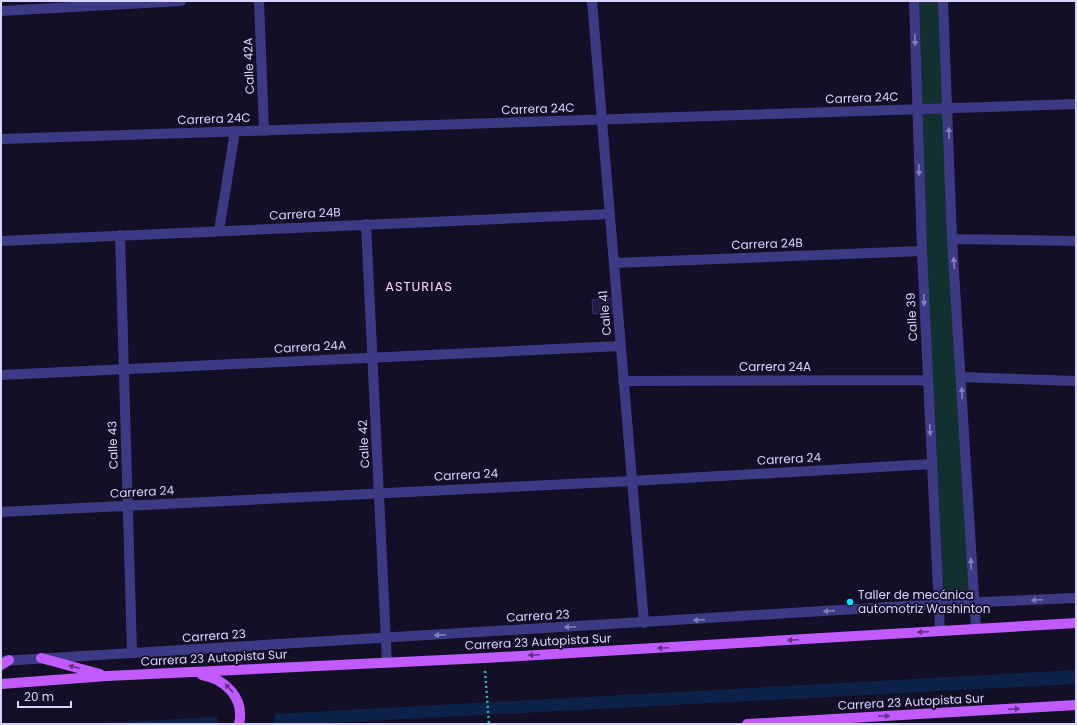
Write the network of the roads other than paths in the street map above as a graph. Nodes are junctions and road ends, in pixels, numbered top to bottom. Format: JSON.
{"nodes":[{"id":1,"x":181,"y":1,"type":"edge"},
{"id":2,"x":259,"y":1,"type":"edge"},
{"id":3,"x":592,"y":1,"type":"edge"},
{"id":4,"x":914,"y":1,"type":"edge"},
{"id":5,"x":943,"y":1,"type":"edge"},
{"id":6,"x":1,"y":11,"type":"edge"},
{"id":7,"x":1076,"y":104,"type":"edge"},
{"id":8,"x":948,"y":108,"type":"junction"},
{"id":9,"x":917,"y":109,"type":"junction"},
{"id":10,"x":602,"y":121,"type":"junction"},
{"id":11,"x":264,"y":130,"type":"junction"},
{"id":12,"x":235,"y":131,"type":"junction"},
{"id":13,"x":1,"y":139,"type":"edge"},
{"id":14,"x":610,"y":214,"type":"junction"},
{"id":15,"x":366,"y":224,"type":"junction"},
{"id":16,"x":219,"y":231,"type":"junction"},
{"id":17,"x":120,"y":236,"type":"junction"},
{"id":18,"x":952,"y":239,"type":"junction"},
{"id":19,"x":1,"y":241,"type":"edge"},
{"id":20,"x":1076,"y":241,"type":"edge"},
{"id":21,"x":922,"y":251,"type":"junction"},
{"id":22,"x":614,"y":263,"type":"junction"},
{"id":23,"x":621,"y":346,"type":"junction"},
{"id":24,"x":373,"y":357,"type":"junction"},
{"id":25,"x":124,"y":369,"type":"junction"},
{"id":26,"x":1,"y":375,"type":"edge"},
{"id":27,"x":961,"y":378,"type":"junction"},
{"id":28,"x":927,"y":380,"type":"junction"},
{"id":29,"x":623,"y":381,"type":"junction"},
{"id":30,"x":1076,"y":381,"type":"edge"},
{"id":31,"x":932,"y":464,"type":"junction"},
{"id":32,"x":632,"y":481,"type":"junction"},
{"id":33,"x":379,"y":492,"type":"junction"},
{"id":34,"x":128,"y":505,"type":"junction"},
{"id":35,"x":1,"y":512,"type":"edge"},
{"id":36,"x":1076,"y":598,"type":"edge"},
{"id":37,"x":973,"y":603,"type":"junction"},
{"id":38,"x":938,"y":604,"type":"junction"},
{"id":39,"x":644,"y":623,"type":"junction"},
{"id":40,"x":1076,"y":623,"type":"edge"},
{"id":41,"x":976,"y":629,"type":"junction"},
{"id":42,"x":940,"y":631,"type":"junction"},
{"id":43,"x":386,"y":638,"type":"junction"},
{"id":44,"x":132,"y":653,"type":"junction"},
{"id":45,"x":41,"y":658,"type":"junction"},
{"id":46,"x":4,"y":662,"type":"edge"},
{"id":47,"x":387,"y":663,"type":"junction"},
{"id":48,"x":184,"y":673,"type":"junction"},
{"id":49,"x":107,"y":676,"type":"junction"},
{"id":50,"x":1,"y":684,"type":"edge"},
{"id":51,"x":1076,"y":705,"type":"edge"},
{"id":52,"x":240,"y":724,"type":"edge"},
{"id":53,"x":747,"y":724,"type":"edge"}],
"edges":[{"from":1,"to":6,"type":"street"},
{"from":2,"to":11,"type":"street","name":"Calle 42A"},
{"from":3,"to":10,"type":"street","name":"Calle 41"},
{"from":4,"to":9,"type":"street","name":"Calle 39","one_way":true},
{"from":5,"to":8,"type":"street"},
{"from":7,"to":8,"type":"street","name":"Carrera 24C"},
{"from":8,"to":9,"type":"street","name":"Carrera 24C"},
{"from":18,"to":8,"type":"street","one_way":true},
{"from":9,"to":10,"type":"street","name":"Carrera 24C"},
{"from":9,"to":21,"type":"street","name":"Calle 39","one_way":true},
{"from":10,"to":11,"type":"street","name":"Carrera 24C"},
{"from":10,"to":14,"type":"street","name":"Calle 41"},
{"from":11,"to":12,"type":"street","name":"Carrera 24C"},
{"from":12,"to":13,"type":"street","name":"Carrera 24C"},
{"from":12,"to":16,"type":"street"},
{"from":14,"to":15,"type":"street","name":"Carrera 24B"},
{"from":14,"to":22,"type":"street","name":"Calle 41"},
{"from":15,"to":16,"type":"street","name":"Carrera 24B"},
{"from":15,"to":24,"type":"street","name":"Calle 42"},
{"from":16,"to":17,"type":"street","name":"Carrera 24B"},
{"from":17,"to":19,"type":"street","name":"Carrera 24B"},
{"from":17,"to":25,"type":"street","name":"Calle 43"},
{"from":18,"to":20,"type":"street"},
{"from":27,"to":18,"type":"street","one_way":true},
{"from":21,"to":22,"type":"street","name":"Carrera 24B"},
{"from":21,"to":28,"type":"street","name":"Calle 39","one_way":true},
{"from":22,"to":23,"type":"street","name":"Calle 41"},
{"from":23,"to":24,"type":"street","name":"Carrera 24A"},
{"from":23,"to":29,"type":"street","name":"Calle 41"},
{"from":24,"to":25,"type":"street","name":"Carrera 24A"},
{"from":24,"to":33,"type":"street","name":"Calle 42"},
{"from":25,"to":26,"type":"street","name":"Carrera 24A"},
{"from":25,"to":34,"type":"street","name":"Calle 43"},
{"from":27,"to":30,"type":"street"},
{"from":37,"to":27,"type":"street","one_way":true},
{"from":28,"to":29,"type":"street","name":"Carrera 24A"},
{"from":28,"to":31,"type":"street","name":"Calle 39","one_way":true},
{"from":29,"to":32,"type":"street","name":"Calle 41"},
{"from":31,"to":32,"type":"street","name":"Carrera 24"},
{"from":31,"to":38,"type":"street","name":"Calle 39"},
{"from":32,"to":33,"type":"street","name":"Carrera 24"},
{"from":32,"to":39,"type":"street","name":"Calle 41"},
{"from":33,"to":34,"type":"street","name":"Carrera 24"},
{"from":33,"to":43,"type":"street","name":"Calle 42"},
{"from":34,"to":35,"type":"street","name":"Carrera 24"},
{"from":34,"to":44,"type":"street","name":"Calle 43"},
{"from":36,"to":37,"type":"street","name":"Carrera 23","one_way":true},
{"from":37,"to":38,"type":"street","name":"Carrera 23"},
{"from":37,"to":41,"type":"street"},
{"from":38,"to":39,"type":"street","name":"Carrera 23","one_way":true},
{"from":38,"to":42,"type":"street","name":"Calle 39"},
{"from":39,"to":43,"type":"street","name":"Carrera 23","one_way":true},
{"from":40,"to":41,"type":"main road","name":"Carrera 23 Autopista Sur"},
{"from":41,"to":42,"type":"main road","name":"Carrera 23 Autopista Sur"},
{"from":42,"to":47,"type":"main road","name":"Carrera 23 Autopista Sur","one_way":true},
{"from":43,"to":44,"type":"street","name":"Carrera 23"},
{"from":43,"to":47,"type":"street","name":"Calle 42"},
{"from":44,"to":45,"type":"street","name":"Carrera 23"},
{"from":45,"to":46,"type":"street","name":"Carrera 23"},
{"from":49,"to":45,"type":"main road","one_way":true},
{"from":47,"to":48,"type":"main road","name":"Carrera 23 Autopista Sur"},
{"from":48,"to":49,"type":"main road","name":"Carrera 23 Autopista Sur"},
{"from":52,"to":48,"type":"main road","one_way":true},
{"from":49,"to":50,"type":"main road","name":"Carrera 23 Autopista Sur"},
{"from":53,"to":51,"type":"main road","name":"Carrera 23 Autopista Sur","one_way":true}]}
